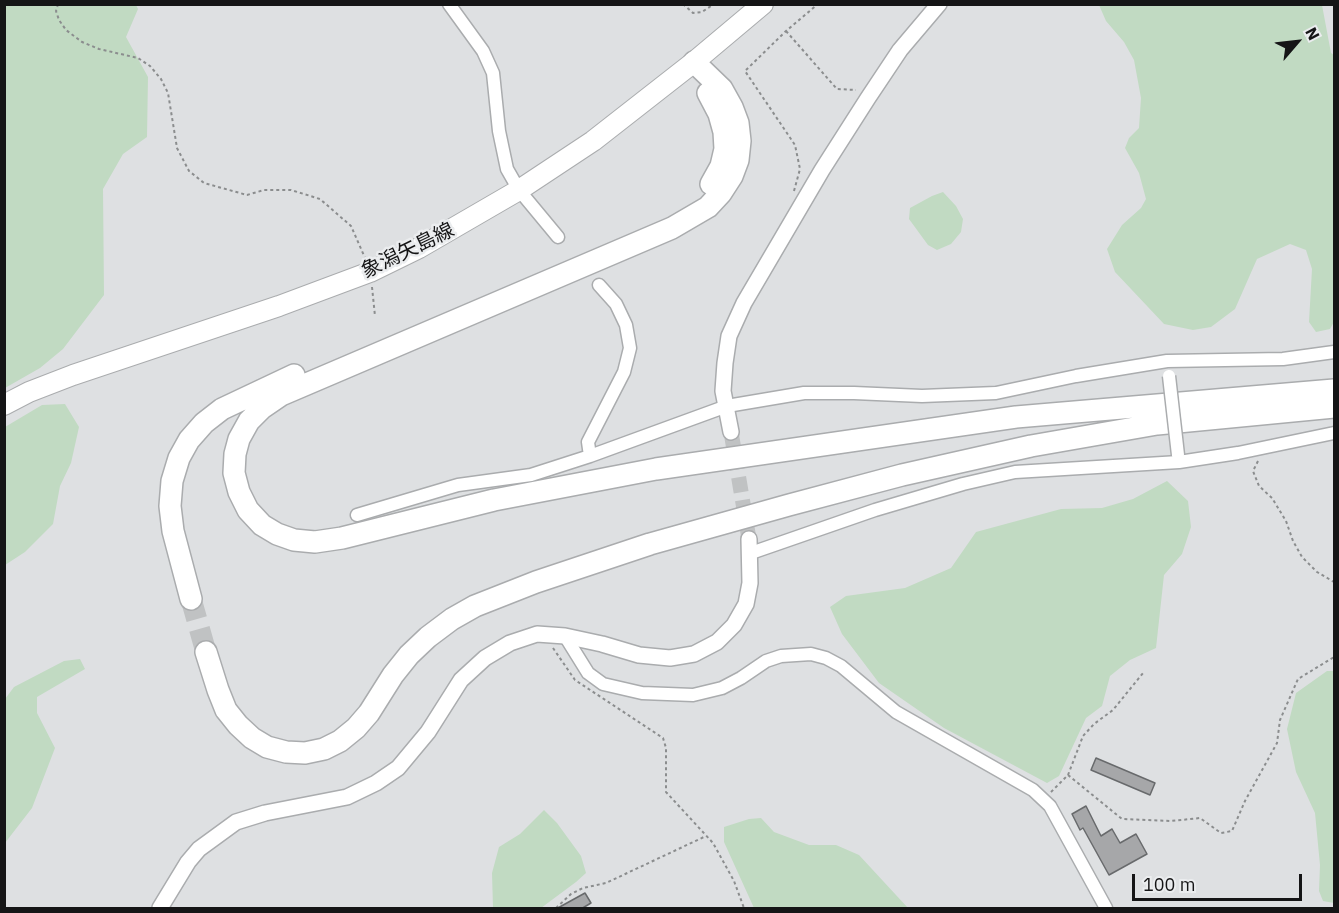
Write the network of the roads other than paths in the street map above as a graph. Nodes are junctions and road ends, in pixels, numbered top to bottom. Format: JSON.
{"nodes":[{"id":1,"x":450,"y":4,"type":"edge"},
{"id":2,"x":763,"y":4,"type":"edge"},
{"id":3,"x":939,"y":4,"type":"edge"},
{"id":4,"x":694,"y":62,"type":"junction"},
{"id":5,"x":519,"y":190,"type":"junction"},
{"id":6,"x":558,"y":237,"type":"dead end"},
{"id":7,"x":599,"y":285,"type":"dead end"},
{"id":8,"x":1335,"y":352,"type":"edge"},
{"id":9,"x":1167,"y":361,"type":"junction"},
{"id":10,"x":1335,"y":390,"type":"edge"},
{"id":11,"x":4,"y":405,"type":"edge"},
{"id":12,"x":727,"y":406,"type":"junction"},
{"id":13,"x":1335,"y":406,"type":"edge"},
{"id":14,"x":1157,"y":414,"type":"junction"},
{"id":15,"x":731,"y":432,"type":"tunnel mouth"},
{"id":16,"x":1335,"y":433,"type":"edge"},
{"id":17,"x":590,"y":456,"type":"junction"},
{"id":18,"x":1178,"y":458,"type":"junction"},
{"id":19,"x":357,"y":515,"type":"dead end"},
{"id":20,"x":750,"y":546,"type":"joint"},
{"id":21,"x":191,"y":599,"type":"tunnel mouth"},
{"id":22,"x":565,"y":636,"type":"junction"},
{"id":23,"x":206,"y":652,"type":"tunnel mouth"},
{"id":24,"x":160,"y":909,"type":"edge"},
{"id":25,"x":1106,"y":909,"type":"edge"}],
"edges":[{"from":1,"to":5,"type":"street"},
{"from":2,"to":4,"type":"main road","name":"象潟矢島線"},
{"from":3,"to":12,"type":"street"},
{"from":4,"to":5,"type":"main road","name":"象潟矢島線"},
{"from":4,"to":14,"type":"highway"},
{"from":4,"to":21,"type":"highway"},
{"from":5,"to":6,"type":"street"},
{"from":5,"to":11,"type":"main road","name":"象潟矢島線"},
{"from":7,"to":17,"type":"street"},
{"from":8,"to":9,"type":"street"},
{"from":9,"to":12,"type":"street"},
{"from":9,"to":18,"type":"street","bridge":true},
{"from":10,"to":14,"type":"highway"},
{"from":12,"to":15,"type":"street"},
{"from":12,"to":17,"type":"street"},
{"from":13,"to":14,"type":"highway"},
{"from":14,"to":23,"type":"highway"},
{"from":16,"to":18,"type":"street"},
{"from":17,"to":19,"type":"street"},
{"from":18,"to":20,"type":"street"},
{"from":20,"to":22,"type":"street"},
{"from":22,"to":24,"type":"street"},
{"from":22,"to":25,"type":"street"}]}
